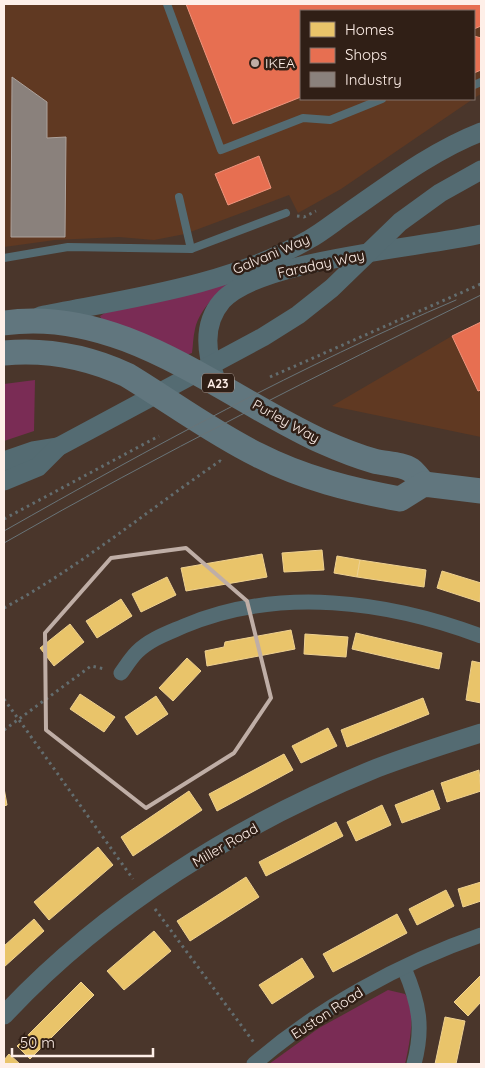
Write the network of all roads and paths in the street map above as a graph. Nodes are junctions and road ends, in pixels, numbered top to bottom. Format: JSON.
{"nodes":[{"id":1,"x":167,"y":4,"type":"edge"},
{"id":2,"x":380,"y":100,"type":"edge"},
{"id":3,"x":481,"y":132,"type":"edge"},
{"id":4,"x":481,"y":170,"type":"edge"},
{"id":5,"x":179,"y":197,"type":"dead end"},
{"id":6,"x":286,"y":213,"type":"dead end"},
{"id":7,"x":481,"y":234,"type":"edge"},
{"id":8,"x":191,"y":249,"type":"junction"},
{"id":9,"x":4,"y":258,"type":"edge"},
{"id":10,"x":481,"y":284,"type":"edge"},
{"id":11,"x":5,"y":323,"type":"edge"},
{"id":12,"x":4,"y":353,"type":"edge"},
{"id":13,"x":270,"y":377,"type":"dead end"},
{"id":14,"x":216,"y":382,"type":"junction"},
{"id":15,"x":159,"y":436,"type":"dead end"},
{"id":16,"x":58,"y":447,"type":"junction"},
{"id":17,"x":4,"y":461,"type":"edge"},
{"id":18,"x":220,"y":461,"type":"dead end"},
{"id":19,"x":4,"y":481,"type":"edge"},
{"id":20,"x":424,"y":484,"type":"junction"},
{"id":21,"x":481,"y":491,"type":"edge"},
{"id":22,"x":4,"y":519,"type":"edge"},
{"id":23,"x":4,"y":608,"type":"edge"},
{"id":24,"x":481,"y":636,"type":"edge"},
{"id":25,"x":121,"y":673,"type":"joint"},
{"id":26,"x":4,"y":699,"type":"edge"},
{"id":27,"x":18,"y":720,"type":"junction"},
{"id":28,"x":4,"y":730,"type":"edge"},
{"id":29,"x":481,"y":733,"type":"edge"},
{"id":30,"x":481,"y":935,"type":"edge"},
{"id":31,"x":404,"y":968,"type":"junction"},
{"id":32,"x":4,"y":1015,"type":"edge"},
{"id":33,"x":254,"y":1064,"type":"edge"},
{"id":34,"x":414,"y":1064,"type":"edge"}],
"edges":[{"from":1,"to":2,"type":"lane"},
{"from":3,"to":11,"type":"street","name":"Galvani Way"},
{"from":4,"to":16,"type":"street"},
{"from":5,"to":8,"type":"lane"},
{"from":6,"to":8,"type":"lane"},
{"from":7,"to":14,"type":"street","name":"Faraday Way"},
{"from":8,"to":9,"type":"lane"},
{"from":10,"to":13,"type":"path"},
{"from":11,"to":14,"type":"highway","name":"Purley Way","number":"A23"},
{"from":12,"to":20,"type":"highway"},
{"from":14,"to":20,"type":"highway","name":"Purley Way","number":"A23"},
{"from":15,"to":22,"type":"path"},
{"from":16,"to":17,"type":"street"},
{"from":16,"to":19,"type":"street"},
{"from":18,"to":23,"type":"path"},
{"from":20,"to":21,"type":"highway"},
{"from":24,"to":25,"type":"street"},
{"from":25,"to":27,"type":"path"},
{"from":26,"to":27,"type":"path"},
{"from":27,"to":28,"type":"path"},
{"from":29,"to":32,"type":"street","name":"Miller Road"},
{"from":30,"to":31,"type":"street","name":"Euston Road"},
{"from":31,"to":33,"type":"street","name":"Euston Road"},
{"from":31,"to":34,"type":"street"}]}
